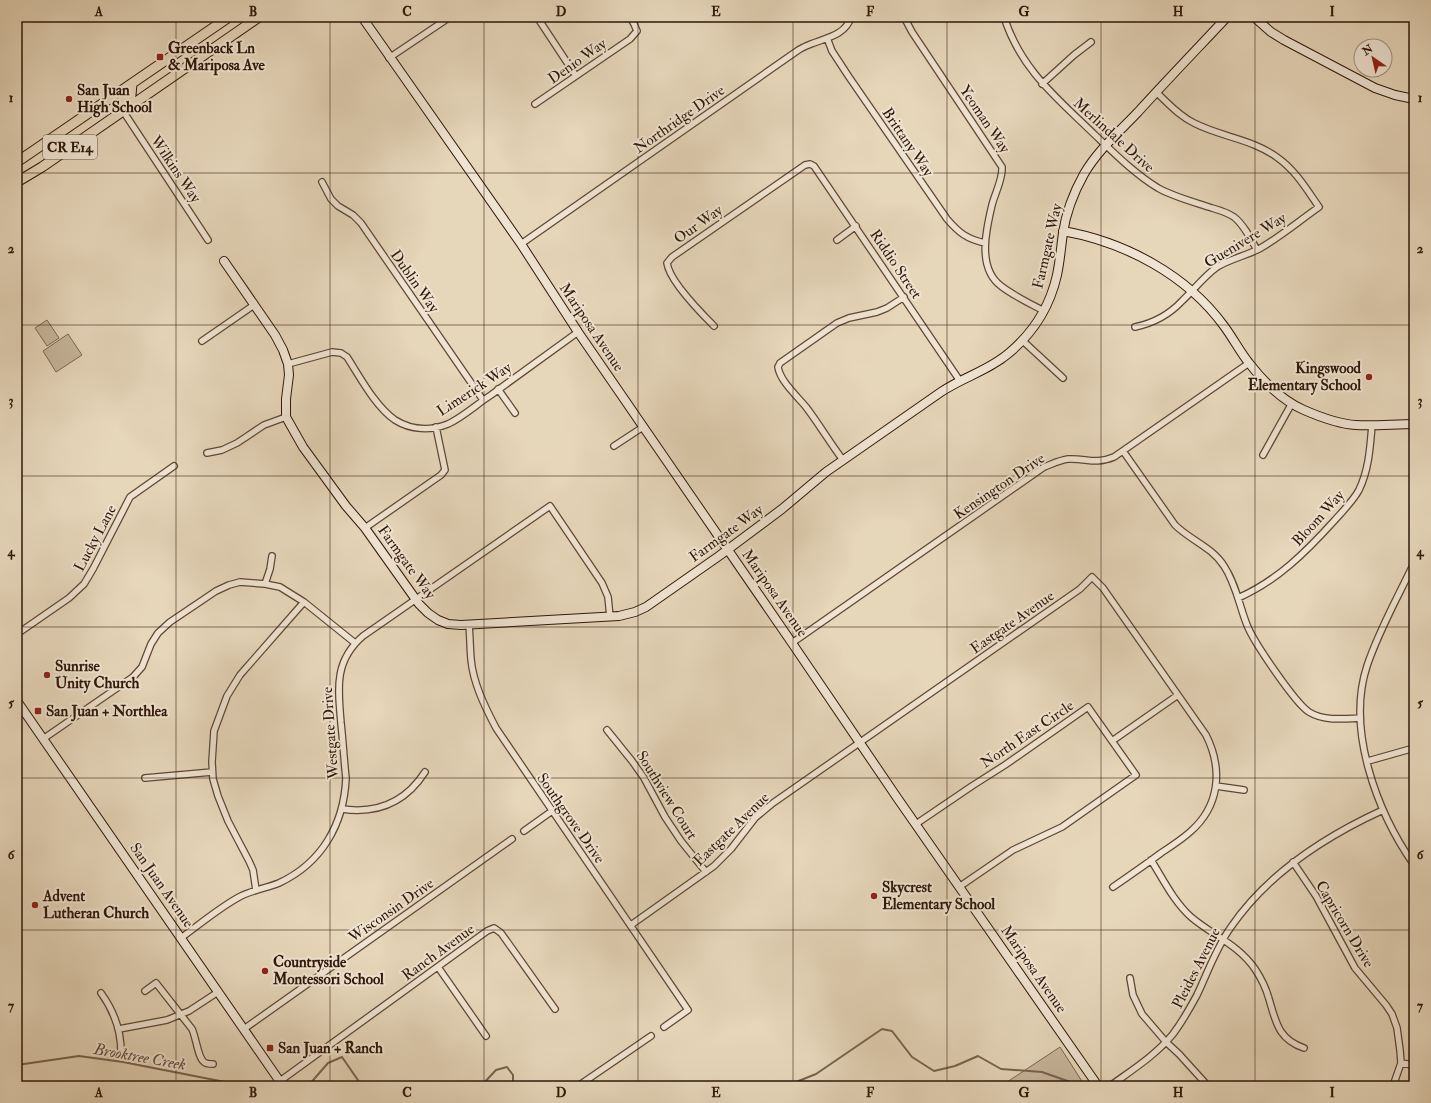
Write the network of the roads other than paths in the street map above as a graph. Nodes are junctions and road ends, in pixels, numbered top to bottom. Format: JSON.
{"nodes":[{"id":1,"x":229,"y":17,"type":"edge"},
{"id":2,"x":259,"y":17,"type":"edge"},
{"id":3,"x":362,"y":17,"type":"edge"},
{"id":4,"x":450,"y":17,"type":"edge"},
{"id":5,"x":537,"y":17,"type":"edge"},
{"id":6,"x":630,"y":17,"type":"edge"},
{"id":7,"x":851,"y":17,"type":"edge"},
{"id":8,"x":904,"y":17,"type":"edge"},
{"id":9,"x":1004,"y":17,"type":"edge"},
{"id":10,"x":1226,"y":17,"type":"edge"},
{"id":11,"x":1254,"y":17,"type":"edge"},
{"id":12,"x":826,"y":38,"type":"junction"},
{"id":13,"x":1091,"y":42,"type":"dead end"},
{"id":14,"x":389,"y":58,"type":"junction"},
{"id":15,"x":576,"y":76,"type":"junction"},
{"id":16,"x":132,"y":84,"type":"junction"},
{"id":17,"x":1042,"y":84,"type":"junction"},
{"id":18,"x":1156,"y":92,"type":"junction"},
{"id":19,"x":1414,"y":99,"type":"edge"},
{"id":20,"x":536,"y":104,"type":"dead end"},
{"id":21,"x":123,"y":112,"type":"junction"},
{"id":22,"x":1106,"y":145,"type":"junction"},
{"id":23,"x":17,"y":162,"type":"edge"},
{"id":24,"x":810,"y":164,"type":"joint"},
{"id":25,"x":17,"y":182,"type":"edge"},
{"id":26,"x":322,"y":182,"type":"dead end"},
{"id":27,"x":856,"y":226,"type":"junction"},
{"id":28,"x":1063,"y":231,"type":"junction"},
{"id":29,"x":208,"y":240,"type":"dead end"},
{"id":30,"x":837,"y":240,"type":"dead end"},
{"id":31,"x":985,"y":243,"type":"junction"},
{"id":32,"x":520,"y":244,"type":"junction"},
{"id":33,"x":1257,"y":250,"type":"junction"},
{"id":34,"x":224,"y":261,"type":"dead end"},
{"id":35,"x":1192,"y":290,"type":"junction"},
{"id":36,"x":904,"y":297,"type":"junction"},
{"id":37,"x":254,"y":305,"type":"junction"},
{"id":38,"x":1044,"y":311,"type":"junction"},
{"id":39,"x":714,"y":326,"type":"dead end"},
{"id":40,"x":1135,"y":327,"type":"dead end"},
{"id":41,"x":578,"y":332,"type":"junction"},
{"id":42,"x":1022,"y":341,"type":"junction"},
{"id":43,"x":202,"y":342,"type":"dead end"},
{"id":44,"x":1249,"y":363,"type":"junction"},
{"id":45,"x":288,"y":364,"type":"junction"},
{"id":46,"x":1063,"y":378,"type":"dead end"},
{"id":47,"x":960,"y":381,"type":"junction"},
{"id":48,"x":498,"y":389,"type":"junction"},
{"id":49,"x":483,"y":400,"type":"junction"},
{"id":50,"x":1292,"y":403,"type":"junction"},
{"id":51,"x":515,"y":413,"type":"dead end"},
{"id":52,"x":286,"y":417,"type":"junction"},
{"id":53,"x":1414,"y":424,"type":"edge"},
{"id":54,"x":1372,"y":425,"type":"junction"},
{"id":55,"x":436,"y":427,"type":"junction"},
{"id":56,"x":643,"y":427,"type":"junction"},
{"id":57,"x":614,"y":446,"type":"dead end"},
{"id":58,"x":1123,"y":451,"type":"junction"},
{"id":59,"x":207,"y":453,"type":"dead end"},
{"id":60,"x":1263,"y":455,"type":"dead end"},
{"id":61,"x":842,"y":460,"type":"junction"},
{"id":62,"x":174,"y":466,"type":"dead end"},
{"id":63,"x":365,"y":528,"type":"junction"},
{"id":64,"x":727,"y":550,"type":"junction"},
{"id":65,"x":272,"y":556,"type":"dead end"},
{"id":66,"x":1414,"y":563,"type":"edge"},
{"id":67,"x":265,"y":584,"type":"junction"},
{"id":68,"x":1238,"y":598,"type":"junction"},
{"id":69,"x":416,"y":600,"type":"junction"},
{"id":70,"x":304,"y":602,"type":"junction"},
{"id":71,"x":610,"y":617,"type":"junction"},
{"id":72,"x":469,"y":625,"type":"junction"},
{"id":73,"x":17,"y":634,"type":"edge"},
{"id":74,"x":354,"y":643,"type":"junction"},
{"id":75,"x":792,"y":643,"type":"junction"},
{"id":76,"x":1178,"y":695,"type":"junction"},
{"id":77,"x":17,"y":701,"type":"edge"},
{"id":78,"x":1360,"y":718,"type":"junction"},
{"id":79,"x":607,"y":730,"type":"dead end"},
{"id":80,"x":43,"y":739,"type":"junction"},
{"id":81,"x":1112,"y":741,"type":"junction"},
{"id":82,"x":860,"y":742,"type":"junction"},
{"id":83,"x":1414,"y":748,"type":"edge"},
{"id":84,"x":1368,"y":761,"type":"junction"},
{"id":85,"x":212,"y":772,"type":"junction"},
{"id":86,"x":425,"y":772,"type":"dead end"},
{"id":87,"x":145,"y":778,"type":"dead end"},
{"id":88,"x":1216,"y":786,"type":"junction"},
{"id":89,"x":1244,"y":790,"type":"dead end"},
{"id":90,"x":342,"y":809,"type":"junction"},
{"id":91,"x":1383,"y":810,"type":"junction"},
{"id":92,"x":552,"y":811,"type":"junction"},
{"id":93,"x":916,"y":824,"type":"junction"},
{"id":94,"x":524,"y":831,"type":"dead end"},
{"id":95,"x":512,"y":839,"type":"dead end"},
{"id":96,"x":1151,"y":860,"type":"junction"},
{"id":97,"x":1293,"y":862,"type":"junction"},
{"id":98,"x":1414,"y":865,"type":"edge"},
{"id":99,"x":706,"y":872,"type":"junction"},
{"id":100,"x":959,"y":887,"type":"junction"},
{"id":101,"x":1113,"y":887,"type":"dead end"},
{"id":102,"x":256,"y":890,"type":"junction"},
{"id":103,"x":631,"y":925,"type":"junction"},
{"id":104,"x":181,"y":938,"type":"junction"},
{"id":105,"x":1222,"y":940,"type":"junction"},
{"id":106,"x":438,"y":967,"type":"junction"},
{"id":107,"x":1130,"y":978,"type":"dead end"},
{"id":108,"x":145,"y":991,"type":"dead end"},
{"id":109,"x":218,"y":992,"type":"junction"},
{"id":110,"x":101,"y":993,"type":"dead end"},
{"id":111,"x":555,"y":1009,"type":"dead end"},
{"id":112,"x":181,"y":1014,"type":"junction"},
{"id":113,"x":664,"y":1027,"type":"dead end"},
{"id":114,"x":244,"y":1028,"type":"junction"},
{"id":115,"x":119,"y":1029,"type":"junction"},
{"id":116,"x":486,"y":1036,"type":"dead end"},
{"id":117,"x":651,"y":1036,"type":"dead end"},
{"id":118,"x":1166,"y":1042,"type":"junction"},
{"id":119,"x":1304,"y":1048,"type":"dead end"},
{"id":120,"x":121,"y":1052,"type":"dead end"},
{"id":121,"x":1401,"y":1063,"type":"junction"},
{"id":122,"x":213,"y":1064,"type":"dead end"},
{"id":123,"x":1414,"y":1065,"type":"edge"},
{"id":124,"x":281,"y":1083,"type":"edge"},
{"id":125,"x":578,"y":1086,"type":"edge"},
{"id":126,"x":1098,"y":1086,"type":"edge"},
{"id":127,"x":1110,"y":1086,"type":"edge"},
{"id":128,"x":1208,"y":1086,"type":"edge"},
{"id":129,"x":1393,"y":1086,"type":"edge"}],
"edges":[{"from":1,"to":16,"type":"main road","number":"CR E14"},
{"from":2,"to":21,"type":"main road","number":"CR E14"},
{"from":3,"to":14,"type":"street","name":"Mariposa Avenue"},
{"from":4,"to":14,"type":"street"},
{"from":5,"to":15,"type":"street"},
{"from":6,"to":15,"type":"street","name":"Denio Way"},
{"from":7,"to":12,"type":"street","name":"Northridge Drive"},
{"from":8,"to":31,"type":"street","name":"Yeoman Way"},
{"from":9,"to":17,"type":"street","name":"Merlindale Drive"},
{"from":10,"to":18,"type":"street","name":"Farmgate Way"},
{"from":11,"to":19,"type":"street"},
{"from":12,"to":31,"type":"street","name":"Brittany Way"},
{"from":12,"to":32,"type":"street","name":"Northridge Drive"},
{"from":13,"to":17,"type":"street"},
{"from":14,"to":32,"type":"street","name":"Mariposa Avenue"},
{"from":15,"to":20,"type":"street","name":"Denio Way"},
{"from":16,"to":21,"type":"main road"},
{"from":16,"to":23,"type":"main road","number":"CR E14"},
{"from":17,"to":22,"type":"street","name":"Merlindale Drive"},
{"from":18,"to":22,"type":"street","name":"Farmgate Way"},
{"from":18,"to":33,"type":"street","name":"Guenivere Way"},
{"from":21,"to":25,"type":"main road","number":"CR E14"},
{"from":21,"to":29,"type":"street","name":"Wilkins Way"},
{"from":22,"to":28,"type":"street","name":"Farmgate Way"},
{"from":22,"to":33,"type":"street","name":"Merlindale Drive"},
{"from":24,"to":27,"type":"street","name":"Riddio Street"},
{"from":24,"to":39,"type":"street","name":"Our Way"},
{"from":26,"to":49,"type":"street","name":"Dublin Way"},
{"from":27,"to":30,"type":"street"},
{"from":27,"to":36,"type":"street","name":"Riddio Street"},
{"from":28,"to":35,"type":"street"},
{"from":28,"to":38,"type":"street","name":"Farmgate Way"},
{"from":31,"to":38,"type":"street","name":"Yeoman Way"},
{"from":32,"to":41,"type":"street","name":"Mariposa Avenue"},
{"from":33,"to":35,"type":"street","name":"Guenivere Way"},
{"from":34,"to":37,"type":"street"},
{"from":35,"to":40,"type":"street","name":"Guenivere Way"},
{"from":35,"to":44,"type":"street"},
{"from":36,"to":47,"type":"street","name":"Riddio Street"},
{"from":36,"to":61,"type":"street"},
{"from":37,"to":43,"type":"street"},
{"from":37,"to":45,"type":"street"},
{"from":38,"to":42,"type":"street","name":"Farmgate Way"},
{"from":41,"to":48,"type":"street","name":"Limerick Way"},
{"from":41,"to":56,"type":"street","name":"Mariposa Avenue"},
{"from":42,"to":46,"type":"street"},
{"from":42,"to":47,"type":"street","name":"Farmgate Way"},
{"from":44,"to":50,"type":"street"},
{"from":44,"to":58,"type":"street","name":"Kensington Drive"},
{"from":45,"to":52,"type":"street"},
{"from":45,"to":55,"type":"street","name":"Limerick Way"},
{"from":47,"to":61,"type":"street","name":"Farmgate Way"},
{"from":48,"to":49,"type":"street","name":"Limerick Way"},
{"from":48,"to":51,"type":"street"},
{"from":49,"to":55,"type":"street","name":"Limerick Way"},
{"from":50,"to":54,"type":"street"},
{"from":50,"to":60,"type":"street"},
{"from":52,"to":59,"type":"street"},
{"from":52,"to":63,"type":"street","name":"Farmgate Way"},
{"from":53,"to":54,"type":"street"},
{"from":54,"to":68,"type":"street","name":"Bloom Way"},
{"from":55,"to":63,"type":"street"},
{"from":56,"to":57,"type":"street"},
{"from":56,"to":64,"type":"street","name":"Mariposa Avenue"},
{"from":58,"to":68,"type":"street"},
{"from":58,"to":75,"type":"street","name":"Kensington Drive"},
{"from":61,"to":64,"type":"street","name":"Farmgate Way"},
{"from":62,"to":73,"type":"street","name":"Lucky Lane"},
{"from":63,"to":69,"type":"street","name":"Farmgate Way"},
{"from":64,"to":71,"type":"street","name":"Farmgate Way"},
{"from":64,"to":75,"type":"street","name":"Mariposa Avenue"},
{"from":65,"to":67,"type":"street"},
{"from":66,"to":78,"type":"street"},
{"from":67,"to":70,"type":"street"},
{"from":67,"to":80,"type":"street"},
{"from":68,"to":78,"type":"street"},
{"from":69,"to":71,"type":"street","name":"Westgate Drive"},
{"from":69,"to":72,"type":"street","name":"Farmgate Way"},
{"from":69,"to":74,"type":"street","name":"Westgate Drive"},
{"from":70,"to":74,"type":"street"},
{"from":70,"to":85,"type":"street"},
{"from":71,"to":72,"type":"street","name":"Farmgate Way"},
{"from":72,"to":92,"type":"street","name":"Southgrove Drive"},
{"from":74,"to":90,"type":"street","name":"Westgate Drive"},
{"from":75,"to":82,"type":"street","name":"Mariposa Avenue"},
{"from":76,"to":81,"type":"street"},
{"from":76,"to":82,"type":"street","name":"Eastgate Avenue"},
{"from":76,"to":88,"type":"street","name":"Eastgate Avenue"},
{"from":77,"to":80,"type":"street","name":"San Juan Avenue"},
{"from":78,"to":84,"type":"street"},
{"from":79,"to":99,"type":"street","name":"Southview Court"},
{"from":80,"to":104,"type":"street","name":"San Juan Avenue"},
{"from":81,"to":93,"type":"street","name":"North East Circle"},
{"from":81,"to":100,"type":"street","name":"North East Circle"},
{"from":82,"to":93,"type":"street","name":"Mariposa Avenue"},
{"from":82,"to":99,"type":"street","name":"Eastgate Avenue"},
{"from":83,"to":84,"type":"street"},
{"from":84,"to":91,"type":"street"},
{"from":85,"to":87,"type":"street"},
{"from":85,"to":102,"type":"street"},
{"from":86,"to":90,"type":"street"},
{"from":88,"to":89,"type":"street"},
{"from":88,"to":96,"type":"street","name":"Eastgate Avenue"},
{"from":90,"to":102,"type":"street","name":"Westgate Drive"},
{"from":91,"to":97,"type":"street","name":"Pleides Avenue"},
{"from":91,"to":98,"type":"street"},
{"from":92,"to":94,"type":"street"},
{"from":92,"to":103,"type":"street","name":"Southgrove Drive"},
{"from":93,"to":100,"type":"street","name":"Mariposa Avenue"},
{"from":95,"to":114,"type":"street","name":"Wisconsin Drive"},
{"from":96,"to":101,"type":"street","name":"Eastgate Avenue"},
{"from":96,"to":105,"type":"street"},
{"from":97,"to":105,"type":"street","name":"Pleides Avenue"},
{"from":97,"to":121,"type":"street","name":"Capricorn Drive"},
{"from":99,"to":103,"type":"street","name":"Eastgate Avenue"},
{"from":100,"to":126,"type":"street","name":"Mariposa Avenue"},
{"from":102,"to":104,"type":"street","name":"Westgate Drive"},
{"from":103,"to":113,"type":"street","name":"Southgrove Drive"},
{"from":104,"to":109,"type":"street","name":"San Juan Avenue"},
{"from":105,"to":118,"type":"street","name":"Pleides Avenue"},
{"from":105,"to":119,"type":"street"},
{"from":106,"to":111,"type":"street","name":"Ranch Avenue"},
{"from":106,"to":116,"type":"street"},
{"from":106,"to":124,"type":"street","name":"Ranch Avenue"},
{"from":107,"to":118,"type":"street"},
{"from":108,"to":112,"type":"street"},
{"from":109,"to":112,"type":"street"},
{"from":109,"to":114,"type":"street","name":"San Juan Avenue"},
{"from":110,"to":115,"type":"street"},
{"from":112,"to":115,"type":"street"},
{"from":112,"to":122,"type":"street"},
{"from":114,"to":124,"type":"street","name":"San Juan Avenue"},
{"from":115,"to":120,"type":"street"},
{"from":117,"to":125,"type":"street"},
{"from":118,"to":127,"type":"street","name":"Pleides Avenue"},
{"from":118,"to":128,"type":"street"},
{"from":121,"to":123,"type":"street"},
{"from":121,"to":129,"type":"street","name":"Capricorn Drive"}]}
